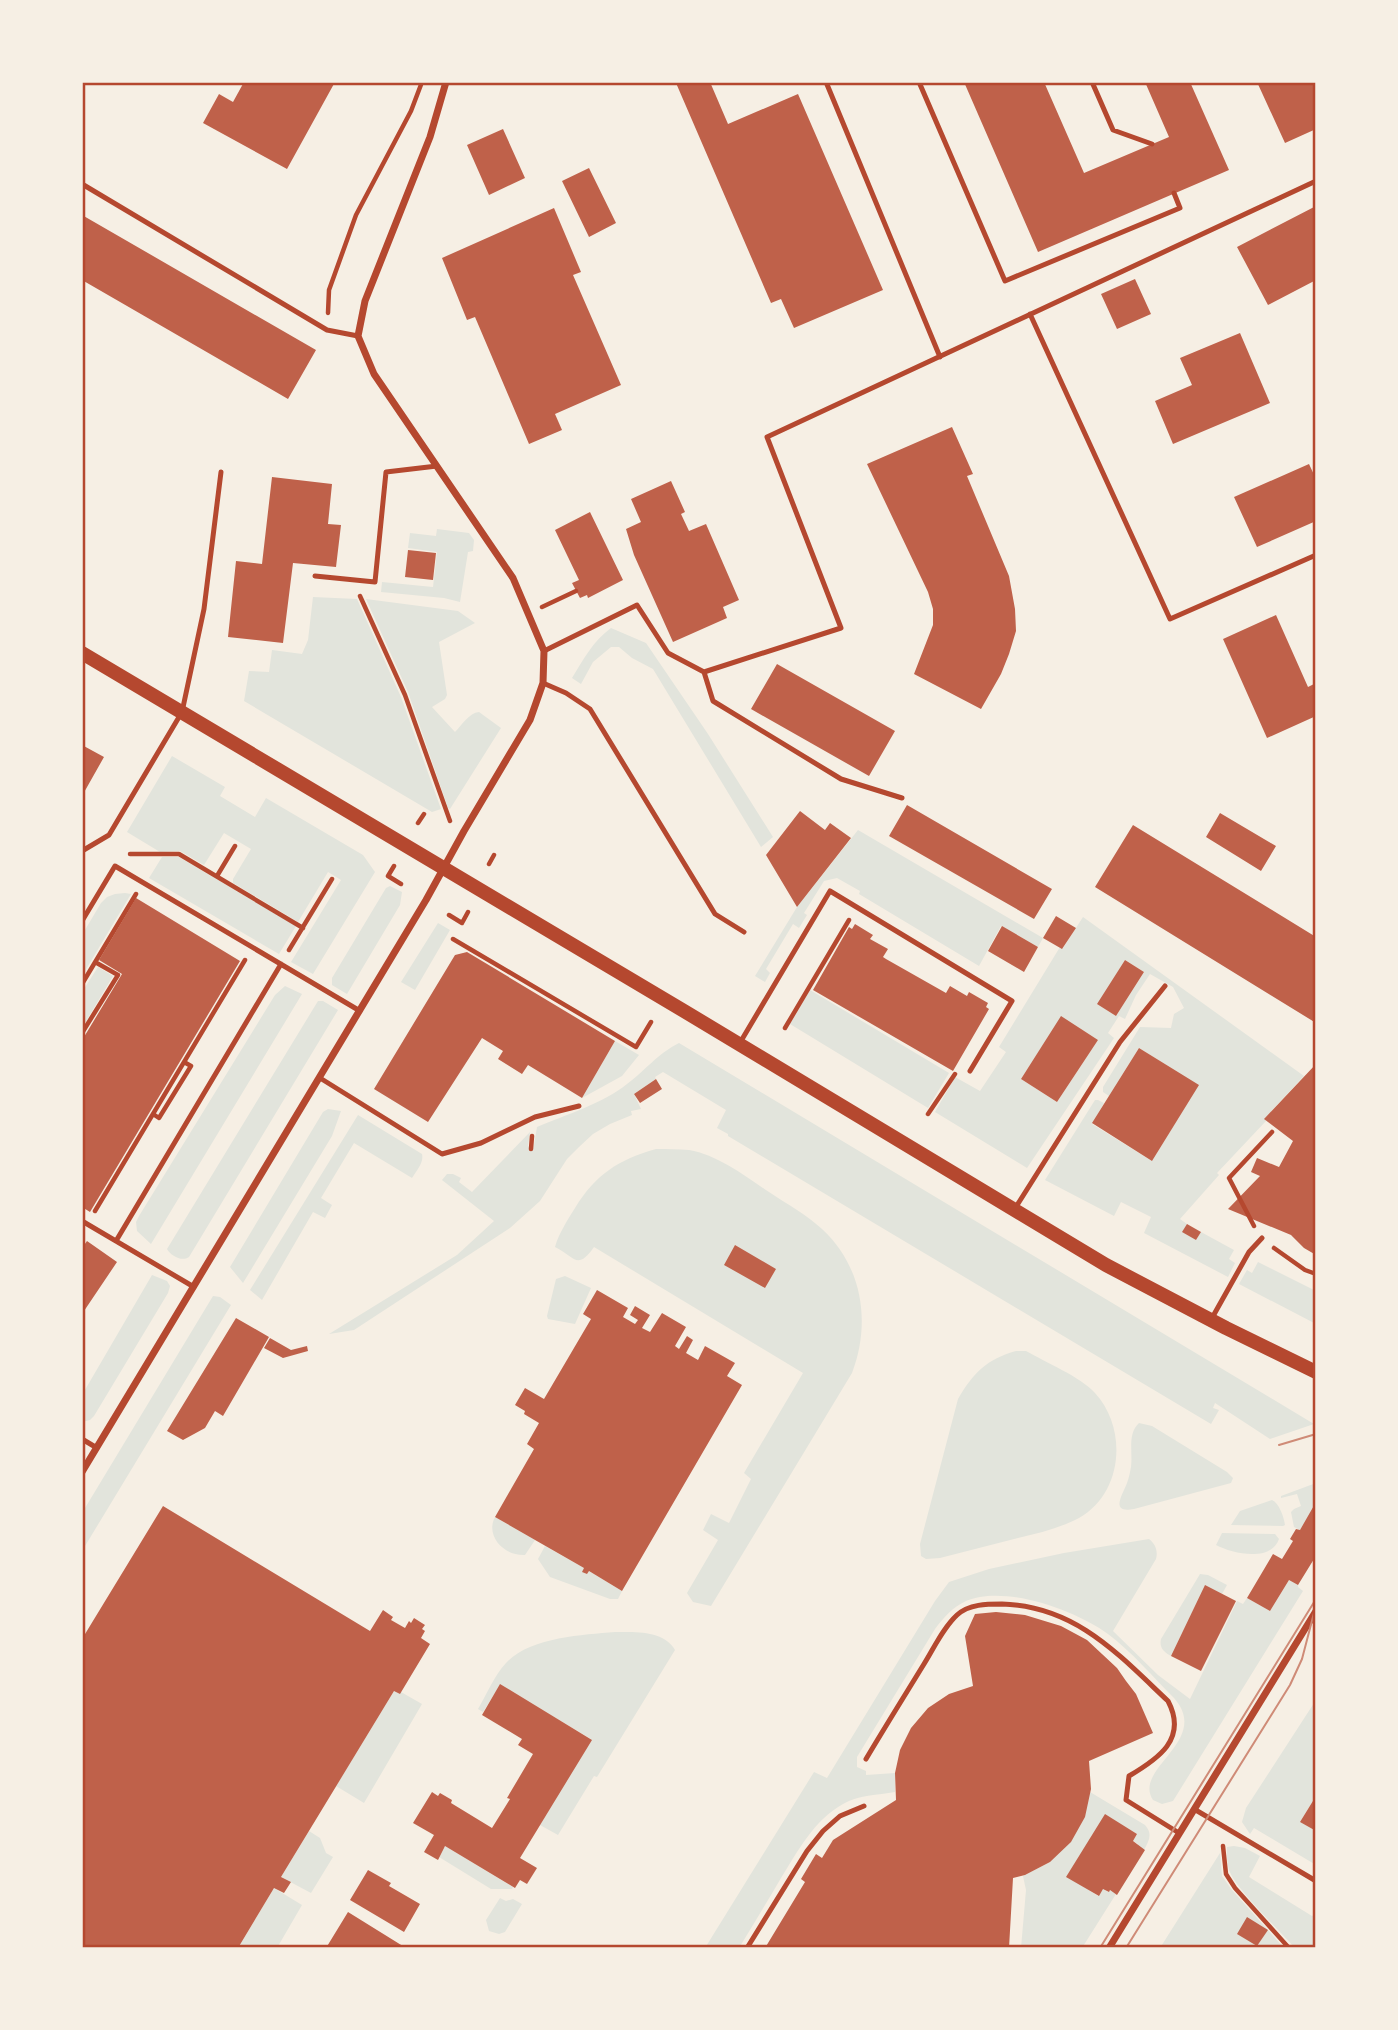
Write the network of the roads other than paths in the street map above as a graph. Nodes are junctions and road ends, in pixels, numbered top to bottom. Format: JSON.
{"nodes":[{"id":1,"x":446,"y":82,"type":"edge"},
{"id":2,"x":827,"y":82,"type":"edge"},
{"id":3,"x":919,"y":82,"type":"edge"},
{"id":4,"x":1092,"y":82,"type":"edge"},
{"id":5,"x":1152,"y":144,"type":"dead end"},
{"id":6,"x":1316,"y":181,"type":"edge"},
{"id":7,"x":82,"y":184,"type":"edge"},
{"id":8,"x":1174,"y":193,"type":"dead end"},
{"id":9,"x":1030,"y":314,"type":"junction"},
{"id":10,"x":358,"y":336,"type":"junction"},
{"id":11,"x":940,"y":356,"type":"junction"},
{"id":12,"x":437,"y":466,"type":"junction"},
{"id":13,"x":221,"y":472,"type":"dead end"},
{"id":14,"x":1316,"y":555,"type":"edge"},
{"id":15,"x":315,"y":576,"type":"dead end"},
{"id":16,"x":544,"y":651,"type":"junction"},
{"id":17,"x":82,"y":653,"type":"edge"},
{"id":18,"x":704,"y":672,"type":"junction"},
{"id":19,"x":543,"y":683,"type":"junction"},
{"id":20,"x":182,"y":712,"type":"junction"},
{"id":21,"x":902,"y":798,"type":"dead end"},
{"id":22,"x":82,"y":851,"type":"edge"},
{"id":23,"x":444,"y":869,"type":"junction"},
{"id":24,"x":82,"y":921,"type":"edge"},
{"id":25,"x":744,"y":932,"type":"dead end"},
{"id":26,"x":281,"y":964,"type":"junction"},
{"id":27,"x":1165,"y":986,"type":"dead end"},
{"id":28,"x":360,"y":1011,"type":"junction"},
{"id":29,"x":739,"y":1044,"type":"junction"},
{"id":30,"x":970,"y":1071,"type":"road end"},
{"id":31,"x":320,"y":1079,"type":"junction"},
{"id":32,"x":579,"y":1106,"type":"dead end"},
{"id":33,"x":1014,"y":1210,"type":"junction"},
{"id":34,"x":85,"y":1222,"type":"edge"},
{"id":35,"x":1262,"y":1238,"type":"road end"},
{"id":36,"x":116,"y":1241,"type":"junction"},
{"id":37,"x":194,"y":1287,"type":"junction"},
{"id":38,"x":1211,"y":1320,"type":"junction"},
{"id":39,"x":1316,"y":1372,"type":"edge"},
{"id":40,"x":82,"y":1439,"type":"edge"},
{"id":41,"x":97,"y":1448,"type":"junction"},
{"id":42,"x":82,"y":1472,"type":"edge"},
{"id":43,"x":1316,"y":1611,"type":"edge"},
{"id":44,"x":866,"y":1759,"type":"dead end"},
{"id":45,"x":864,"y":1806,"type":"dead end"},
{"id":46,"x":1194,"y":1809,"type":"junction"},
{"id":47,"x":1180,"y":1833,"type":"junction"},
{"id":48,"x":1316,"y":1881,"type":"edge"},
{"id":49,"x":747,"y":1948,"type":"edge"},
{"id":50,"x":1109,"y":1948,"type":"edge"}],
"edges":[{"from":1,"to":10,"type":"street"},
{"from":2,"to":11,"type":"lane"},
{"from":3,"to":8,"type":"lane"},
{"from":4,"to":5,"type":"lane"},
{"from":6,"to":9,"type":"lane"},
{"from":7,"to":10,"type":"lane"},
{"from":9,"to":11,"type":"lane"},
{"from":9,"to":14,"type":"lane"},
{"from":10,"to":12,"type":"street"},
{"from":11,"to":18,"type":"lane"},
{"from":12,"to":15,"type":"lane"},
{"from":12,"to":16,"type":"street"},
{"from":13,"to":20,"type":"lane"},
{"from":16,"to":18,"type":"lane"},
{"from":16,"to":19,"type":"street"},
{"from":17,"to":20,"type":"main road"},
{"from":18,"to":21,"type":"lane"},
{"from":19,"to":23,"type":"street"},
{"from":19,"to":25,"type":"lane"},
{"from":20,"to":22,"type":"lane"},
{"from":20,"to":23,"type":"main road"},
{"from":23,"to":28,"type":"street"},
{"from":23,"to":29,"type":"main road"},
{"from":24,"to":26,"type":"lane"},
{"from":26,"to":28,"type":"lane"},
{"from":26,"to":36,"type":"lane"},
{"from":27,"to":33,"type":"lane"},
{"from":28,"to":31,"type":"street"},
{"from":29,"to":30,"type":"lane"},
{"from":29,"to":33,"type":"main road"},
{"from":31,"to":32,"type":"lane"},
{"from":31,"to":37,"type":"street"},
{"from":33,"to":38,"type":"main road"},
{"from":34,"to":36,"type":"lane"},
{"from":35,"to":38,"type":"lane"},
{"from":36,"to":37,"type":"lane"},
{"from":37,"to":41,"type":"street"},
{"from":38,"to":39,"type":"main road"},
{"from":40,"to":41,"type":"lane"},
{"from":41,"to":42,"type":"street"},
{"from":43,"to":46,"type":"street"},
{"from":44,"to":47,"type":"lane"},
{"from":45,"to":49,"type":"lane"},
{"from":46,"to":47,"type":"street"},
{"from":46,"to":48,"type":"lane"},
{"from":47,"to":50,"type":"street"}]}
